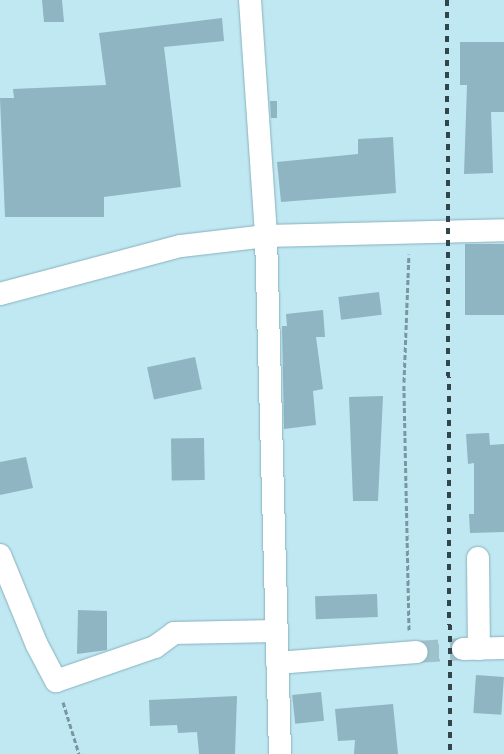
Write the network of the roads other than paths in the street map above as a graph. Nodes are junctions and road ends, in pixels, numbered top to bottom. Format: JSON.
{"nodes":[{"id":1,"x":250,"y":0,"type":"edge"},
{"id":2,"x":504,"y":230,"type":"edge"},
{"id":3,"x":266,"y":236,"type":"junction"},
{"id":4,"x":0,"y":294,"type":"edge"},
{"id":5,"x":0,"y":555,"type":"edge"},
{"id":6,"x":478,"y":558,"type":"dead end"},
{"id":7,"x":276,"y":631,"type":"junction"},
{"id":8,"x":504,"y":648,"type":"edge"},
{"id":9,"x":413,"y":652,"type":"tunnel mouth"},
{"id":10,"x":278,"y":663,"type":"junction"},
{"id":11,"x":280,"y":754,"type":"edge"}],
"edges":[{"from":1,"to":3,"type":"street"},
{"from":2,"to":3,"type":"street"},
{"from":3,"to":4,"type":"street"},
{"from":3,"to":7,"type":"street"},
{"from":5,"to":7,"type":"street"},
{"from":6,"to":8,"type":"street"},
{"from":7,"to":10,"type":"street"},
{"from":9,"to":10,"type":"street"},
{"from":10,"to":11,"type":"street"}]}
